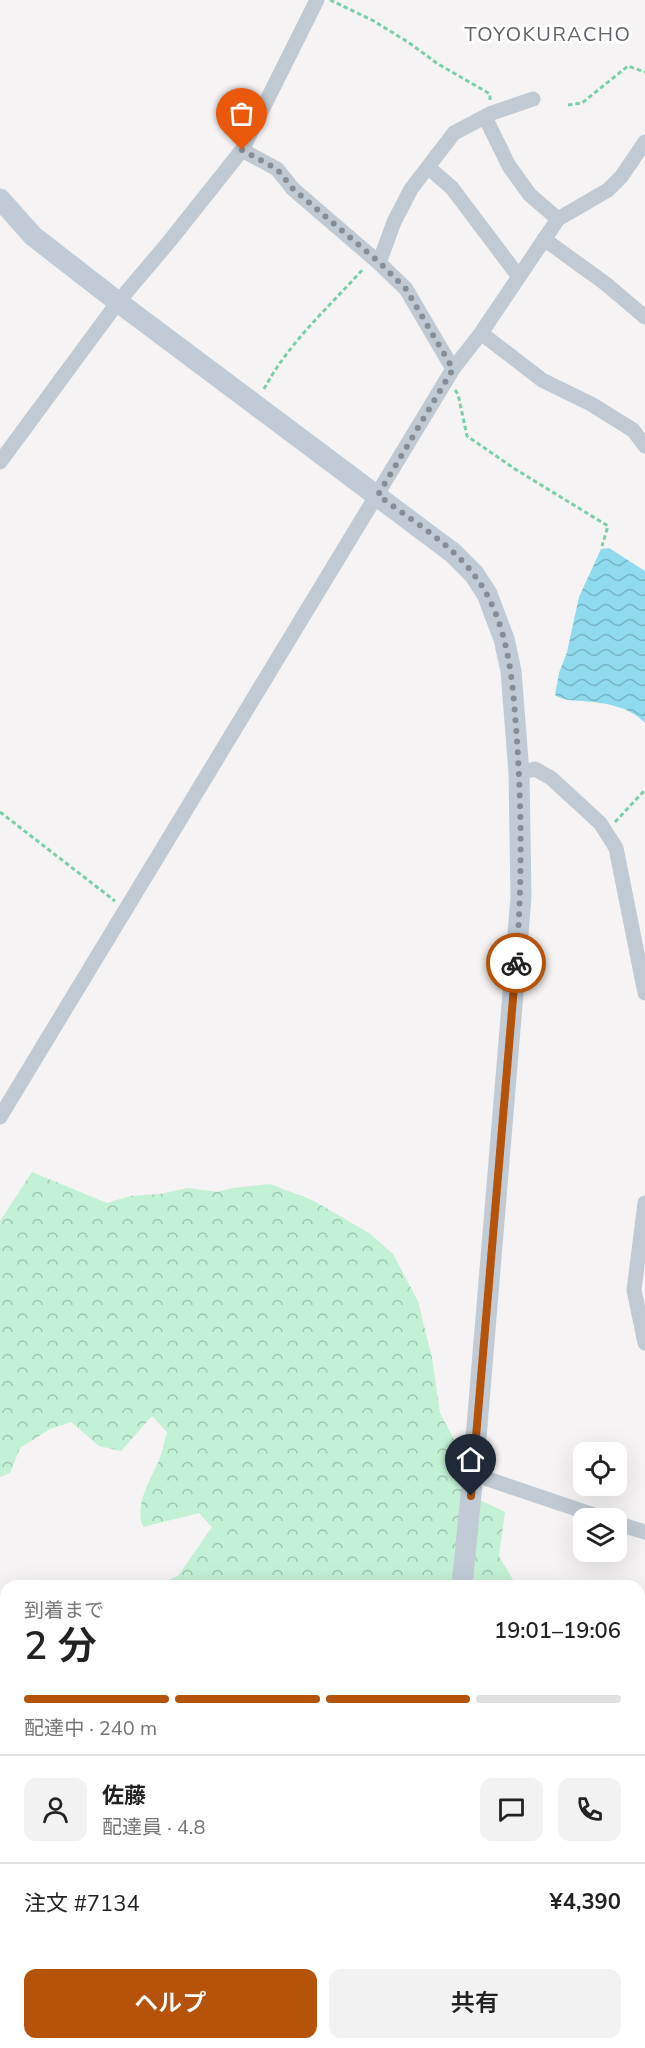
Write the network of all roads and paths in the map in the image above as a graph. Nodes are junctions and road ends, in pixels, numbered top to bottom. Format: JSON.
{"nodes":[{"id":1,"x":317,"y":0,"type":"edge"},
{"id":2,"x":329,"y":0,"type":"edge"},
{"id":3,"x":645,"y":72,"type":"edge"},
{"id":4,"x":533,"y":99,"type":"dead end"},
{"id":5,"x":568,"y":105,"type":"dead end"},
{"id":6,"x":488,"y":115,"type":"junction"},
{"id":7,"x":645,"y":142,"type":"edge"},
{"id":8,"x":242,"y":150,"type":"junction"},
{"id":9,"x":428,"y":167,"type":"junction"},
{"id":10,"x":0,"y":199,"type":"edge"},
{"id":11,"x":558,"y":219,"type":"junction"},
{"id":12,"x":544,"y":239,"type":"junction"},
{"id":13,"x":376,"y":261,"type":"junction"},
{"id":14,"x":519,"y":277,"type":"junction"},
{"id":15,"x":118,"y":302,"type":"junction"},
{"id":16,"x":645,"y":317,"type":"edge"},
{"id":17,"x":481,"y":333,"type":"junction"},
{"id":18,"x":449,"y":374,"type":"junction"},
{"id":19,"x":256,"y":404,"type":"junction"},
{"id":20,"x":645,"y":446,"type":"edge"},
{"id":21,"x":0,"y":462,"type":"edge"},
{"id":22,"x":378,"y":495,"type":"junction"},
{"id":23,"x":602,"y":546,"type":"dead end"},
{"id":24,"x":519,"y":773,"type":"junction"},
{"id":25,"x":645,"y":790,"type":"edge"},
{"id":26,"x":0,"y":812,"type":"edge"},
{"id":27,"x":606,"y":833,"type":"junction"},
{"id":28,"x":126,"y":909,"type":"junction"},
{"id":29,"x":645,"y":993,"type":"edge"},
{"id":30,"x":0,"y":1117,"type":"edge"},
{"id":31,"x":645,"y":1203,"type":"edge"},
{"id":32,"x":645,"y":1343,"type":"edge"},
{"id":33,"x":473,"y":1474,"type":"junction"},
{"id":34,"x":573,"y":1508,"type":"edge"},
{"id":35,"x":627,"y":1526,"type":"edge"},
{"id":36,"x":645,"y":1532,"type":"edge"},
{"id":37,"x":463,"y":1580,"type":"edge"}],
"edges":[{"from":1,"to":8,"type":"street"},
{"from":2,"to":6,"type":"path"},
{"from":3,"to":5,"type":"path"},
{"from":4,"to":6,"type":"street"},
{"from":6,"to":9,"type":"street"},
{"from":6,"to":11,"type":"street"},
{"from":7,"to":11,"type":"street"},
{"from":8,"to":13,"type":"street"},
{"from":8,"to":15,"type":"street"},
{"from":9,"to":13,"type":"street"},
{"from":9,"to":14,"type":"street"},
{"from":10,"to":15,"type":"street"},
{"from":11,"to":12,"type":"street"},
{"from":12,"to":14,"type":"street"},
{"from":12,"to":16,"type":"street"},
{"from":13,"to":18,"type":"street"},
{"from":13,"to":19,"type":"path"},
{"from":14,"to":17,"type":"street"},
{"from":15,"to":19,"type":"street"},
{"from":15,"to":21,"type":"street"},
{"from":17,"to":18,"type":"street"},
{"from":17,"to":20,"type":"street"},
{"from":18,"to":22,"type":"street"},
{"from":18,"to":23,"type":"path"},
{"from":19,"to":22,"type":"street"},
{"from":22,"to":24,"type":"street"},
{"from":22,"to":28,"type":"street"},
{"from":24,"to":27,"type":"street"},
{"from":24,"to":33,"type":"street"},
{"from":25,"to":27,"type":"path"},
{"from":26,"to":28,"type":"path"},
{"from":27,"to":29,"type":"street"},
{"from":28,"to":30,"type":"street"},
{"from":31,"to":32,"type":"street"},
{"from":33,"to":34,"type":"street"},
{"from":33,"to":37,"type":"street"},
{"from":35,"to":36,"type":"street"}]}
